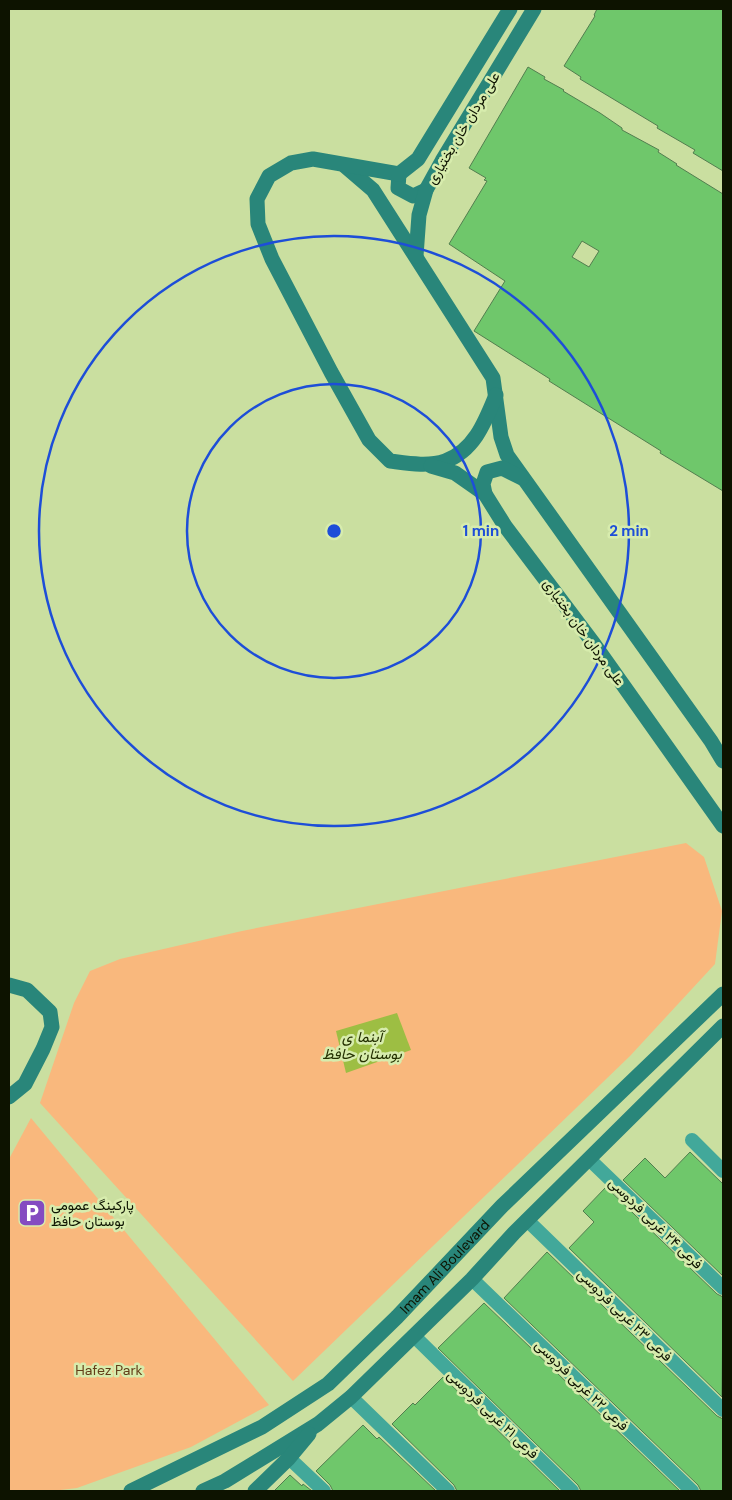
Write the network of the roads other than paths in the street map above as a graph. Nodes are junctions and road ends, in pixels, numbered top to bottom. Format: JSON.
{"nodes":[{"id":1,"x":510,"y":9,"type":"edge"},
{"id":2,"x":534,"y":9,"type":"edge"},
{"id":3,"x":344,"y":165,"type":"junction"},
{"id":4,"x":398,"y":174,"type":"junction"},
{"id":5,"x":426,"y":190,"type":"junction"},
{"id":6,"x":416,"y":256,"type":"junction"},
{"id":7,"x":496,"y":396,"type":"junction"},
{"id":8,"x":425,"y":464,"type":"junction"},
{"id":9,"x":523,"y":479,"type":"junction"},
{"id":10,"x":484,"y":494,"type":"junction"},
{"id":11,"x":723,"y":761,"type":"edge"},
{"id":12,"x":696,"y":787,"type":"junction"},
{"id":13,"x":723,"y":813,"type":"edge"},
{"id":14,"x":723,"y":826,"type":"edge"},
{"id":15,"x":9,"y":985,"type":"edge"},
{"id":16,"x":723,"y":994,"type":"edge"},
{"id":17,"x":723,"y":1026,"type":"edge"},
{"id":18,"x":9,"y":1097,"type":"edge"},
{"id":19,"x":692,"y":1140,"type":"dead end"},
{"id":20,"x":589,"y":1158,"type":"junction"},
{"id":21,"x":723,"y":1171,"type":"edge"},
{"id":22,"x":502,"y":1206,"type":"junction"},
{"id":23,"x":528,"y":1220,"type":"junction"},
{"id":24,"x":514,"y":1233,"type":"junction"},
{"id":25,"x":462,"y":1249,"type":"junction"},
{"id":26,"x":483,"y":1266,"type":"junction"},
{"id":27,"x":472,"y":1279,"type":"junction"},
{"id":28,"x":723,"y":1288,"type":"edge"},
{"id":29,"x":414,"y":1336,"type":"junction"},
{"id":30,"x":351,"y":1397,"type":"junction"},
{"id":31,"x":723,"y":1410,"type":"edge"},
{"id":32,"x":318,"y":1424,"type":"junction"},
{"id":33,"x":289,"y":1458,"type":"junction"},
{"id":34,"x":131,"y":1491,"type":"edge"},
{"id":35,"x":203,"y":1491,"type":"edge"},
{"id":36,"x":255,"y":1491,"type":"edge"},
{"id":37,"x":324,"y":1491,"type":"edge"},
{"id":38,"x":448,"y":1491,"type":"edge"},
{"id":39,"x":572,"y":1491,"type":"edge"},
{"id":40,"x":692,"y":1491,"type":"edge"}],
"edges":[{"from":1,"to":4,"type":"main road","name":"علی مردان خان بختیاری"},
{"from":2,"to":5,"type":"main road","name":"علی مردان خان بختیاری"},
{"from":3,"to":4,"type":"main road"},
{"from":3,"to":6,"type":"main road"},
{"from":3,"to":8,"type":"main road"},
{"from":4,"to":5,"type":"main road"},
{"from":5,"to":6,"type":"main road","name":"علی مردان خان بختیاری"},
{"from":6,"to":7,"type":"main road"},
{"from":7,"to":8,"type":"main road"},
{"from":7,"to":9,"type":"main road"},
{"from":8,"to":10,"type":"main road","name":"علی مردان خان بختیاری"},
{"from":9,"to":10,"type":"main road"},
{"from":9,"to":11,"type":"main road"},
{"from":10,"to":12,"type":"main road","name":"علی مردان خان بختیاری"},
{"from":12,"to":13,"type":"main road"},
{"from":12,"to":14,"type":"main road","name":"علی مردان خان بختیاری"},
{"from":15,"to":18,"type":"main road"},
{"from":16,"to":22,"type":"main road","name":"Imam Ali Boulevard"},
{"from":17,"to":20,"type":"main road","name":"Imam Ali Boulevard"},
{"from":19,"to":21,"type":"street"},
{"from":20,"to":23,"type":"main road","name":"Imam Ali Boulevard"},
{"from":20,"to":28,"type":"street","name":"فرعی ۲۴ غربی فردوسی"},
{"from":22,"to":24,"type":"main road"},
{"from":22,"to":25,"type":"main road","name":"Imam Ali Boulevard"},
{"from":23,"to":24,"type":"main road","name":"Imam Ali Boulevard"},
{"from":23,"to":31,"type":"street","name":"فرعی ۲۳ غربی فردوسی"},
{"from":24,"to":26,"type":"main road","name":"Imam Ali Boulevard"},
{"from":25,"to":26,"type":"main road"},
{"from":25,"to":34,"type":"main road","name":"Imam Ali Boulevard"},
{"from":26,"to":27,"type":"main road","name":"Imam Ali Boulevard"},
{"from":27,"to":29,"type":"main road","name":"Imam Ali Boulevard"},
{"from":27,"to":40,"type":"street","name":"فرعی ۲۲ غربی فردوسی"},
{"from":29,"to":30,"type":"main road","name":"Imam Ali Boulevard"},
{"from":29,"to":39,"type":"street","name":"فرعی ۲۱ غربی فردوسی"},
{"from":30,"to":32,"type":"main road","name":"Imam Ali Boulevard"},
{"from":30,"to":38,"type":"street"},
{"from":32,"to":33,"type":"main road"},
{"from":32,"to":35,"type":"main road","name":"Imam Ali Boulevard"},
{"from":33,"to":36,"type":"main road"},
{"from":33,"to":37,"type":"street"}]}
